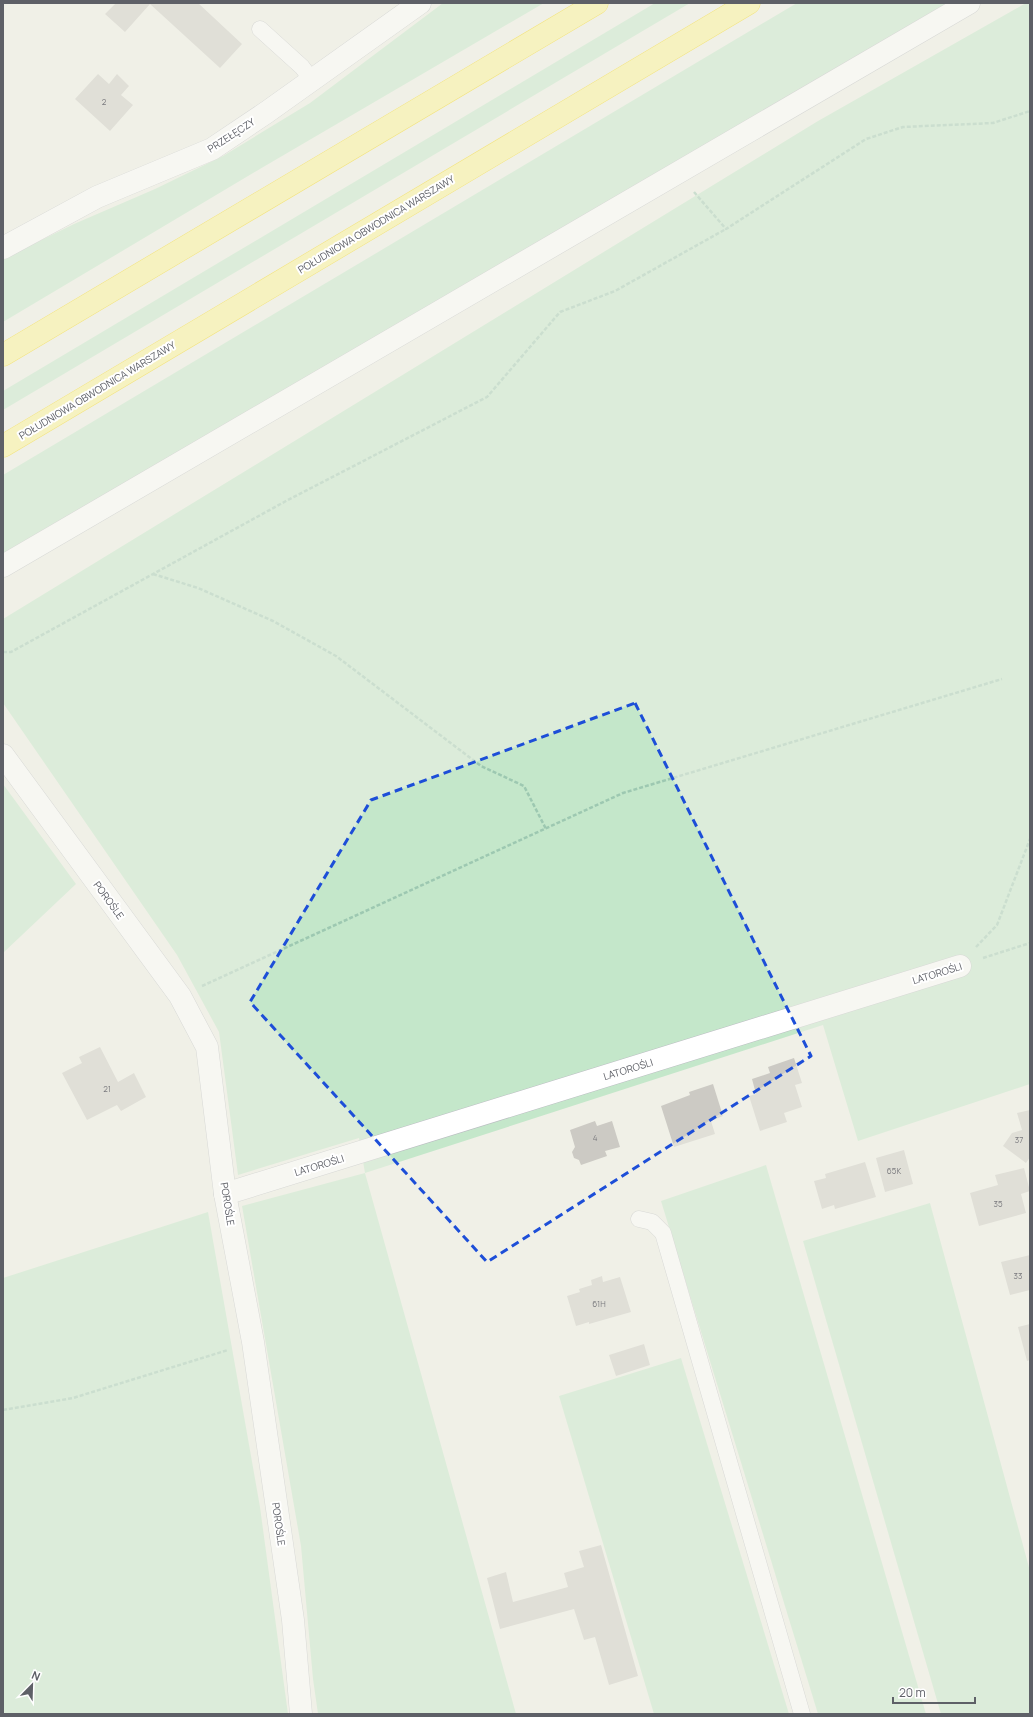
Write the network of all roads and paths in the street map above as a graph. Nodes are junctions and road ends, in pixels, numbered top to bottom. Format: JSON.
{"nodes":[{"id":1,"x":420,"y":3,"type":"edge"},
{"id":2,"x":597,"y":3,"type":"edge"},
{"id":3,"x":749,"y":3,"type":"edge"},
{"id":4,"x":969,"y":3,"type":"edge"},
{"id":5,"x":260,"y":29,"type":"dead end"},
{"id":6,"x":311,"y":79,"type":"junction"},
{"id":7,"x":1030,"y":111,"type":"edge"},
{"id":8,"x":677,"y":173,"type":"junction"},
{"id":9,"x":726,"y":229,"type":"junction"},
{"id":10,"x":3,"y":248,"type":"edge"},
{"id":11,"x":3,"y":355,"type":"edge"},
{"id":12,"x":3,"y":446,"type":"edge"},
{"id":13,"x":3,"y":566,"type":"edge"},
{"id":14,"x":153,"y":574,"type":"junction"},
{"id":15,"x":3,"y":652,"type":"edge"},
{"id":16,"x":1002,"y":679,"type":"dead end"},
{"id":17,"x":3,"y":755,"type":"edge"},
{"id":18,"x":546,"y":829,"type":"junction"},
{"id":19,"x":1030,"y":839,"type":"edge"},
{"id":20,"x":1030,"y":943,"type":"edge"},
{"id":21,"x":960,"y":966,"type":"junction"},
{"id":22,"x":180,"y":996,"type":"junction"},
{"id":23,"x":225,"y":1194,"type":"junction"},
{"id":24,"x":639,"y":1218,"type":"dead end"},
{"id":25,"x":253,"y":1342,"type":"junction"},
{"id":26,"x":3,"y":1410,"type":"edge"},
{"id":27,"x":302,"y":1714,"type":"edge"},
{"id":28,"x":802,"y":1714,"type":"edge"}],
"edges":[{"from":1,"to":6,"type":"street","name":"PRZEŁĘCZY"},
{"from":2,"to":11,"type":"highway"},
{"from":3,"to":12,"type":"highway","name":"POŁUDNIOWA OBWODNICA WARSZAWY"},
{"from":4,"to":8,"type":"street"},
{"from":5,"to":6,"type":"lane"},
{"from":6,"to":10,"type":"street","name":"PRZEŁĘCZY"},
{"from":7,"to":9,"type":"path"},
{"from":8,"to":9,"type":"path"},
{"from":8,"to":13,"type":"street"},
{"from":9,"to":14,"type":"path"},
{"from":14,"to":15,"type":"path"},
{"from":14,"to":18,"type":"path"},
{"from":16,"to":18,"type":"path"},
{"from":17,"to":22,"type":"street","name":"POROŚLE"},
{"from":18,"to":22,"type":"path"},
{"from":19,"to":21,"type":"path"},
{"from":20,"to":21,"type":"path","name":"LATOROŚLI"},
{"from":21,"to":23,"type":"street","name":"LATOROŚLI"},
{"from":22,"to":23,"type":"street","name":"POROŚLE"},
{"from":23,"to":25,"type":"street","name":"POROŚLE"},
{"from":24,"to":28,"type":"lane"},
{"from":25,"to":26,"type":"path"},
{"from":25,"to":27,"type":"street","name":"POROŚLE"}]}
